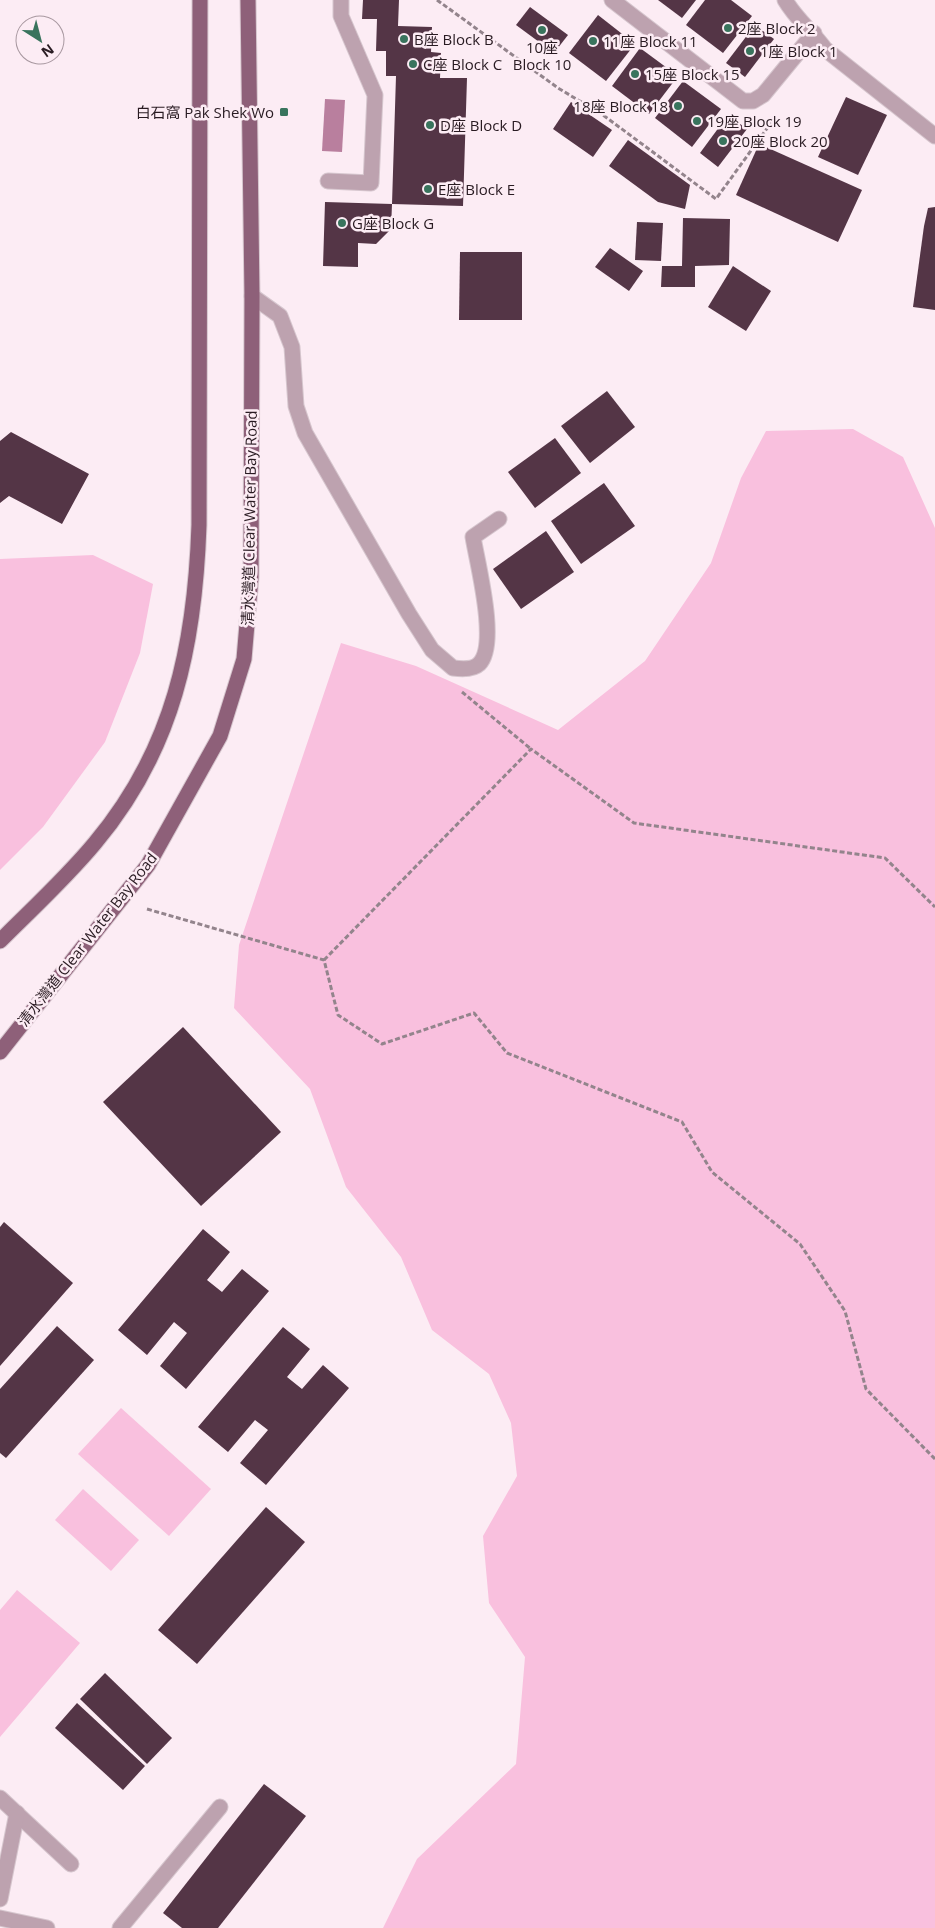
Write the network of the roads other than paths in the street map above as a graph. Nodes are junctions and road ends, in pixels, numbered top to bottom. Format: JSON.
{"nodes":[{"id":1,"x":200,"y":0,"type":"edge"},
{"id":2,"x":248,"y":0,"type":"edge"},
{"id":3,"x":341,"y":0,"type":"edge"},
{"id":4,"x":612,"y":0,"type":"edge"},
{"id":5,"x":785,"y":0,"type":"edge"},
{"id":6,"x":814,"y":33,"type":"junction"},
{"id":7,"x":935,"y":136,"type":"edge"},
{"id":8,"x":328,"y":181,"type":"dead end"},
{"id":9,"x":252,"y":296,"type":"junction"},
{"id":10,"x":499,"y":519,"type":"dead end"},
{"id":11,"x":0,"y":941,"type":"edge"},
{"id":12,"x":0,"y":1052,"type":"edge"},
{"id":13,"x":0,"y":1798,"type":"edge"},
{"id":14,"x":220,"y":1807,"type":"dead end"},
{"id":15,"x":17,"y":1813,"type":"junction"},
{"id":16,"x":71,"y":1864,"type":"dead end"},
{"id":17,"x":0,"y":1899,"type":"edge"},
{"id":18,"x":0,"y":1918,"type":"edge"},
{"id":19,"x":47,"y":1928,"type":"edge"},
{"id":20,"x":120,"y":1928,"type":"edge"}],
"edges":[{"from":1,"to":11,"type":"main road"},
{"from":2,"to":9,"type":"main road","name":"清水灣道 Clear Water Bay Road"},
{"from":3,"to":8,"type":"street"},
{"from":4,"to":6,"type":"street"},
{"from":5,"to":6,"type":"street"},
{"from":6,"to":7,"type":"street"},
{"from":9,"to":10,"type":"street"},
{"from":9,"to":12,"type":"main road","name":"清水灣道 Clear Water Bay Road"},
{"from":13,"to":15,"type":"street"},
{"from":14,"to":20,"type":"street"},
{"from":15,"to":16,"type":"street"},
{"from":15,"to":17,"type":"street"},
{"from":18,"to":19,"type":"street"}]}
